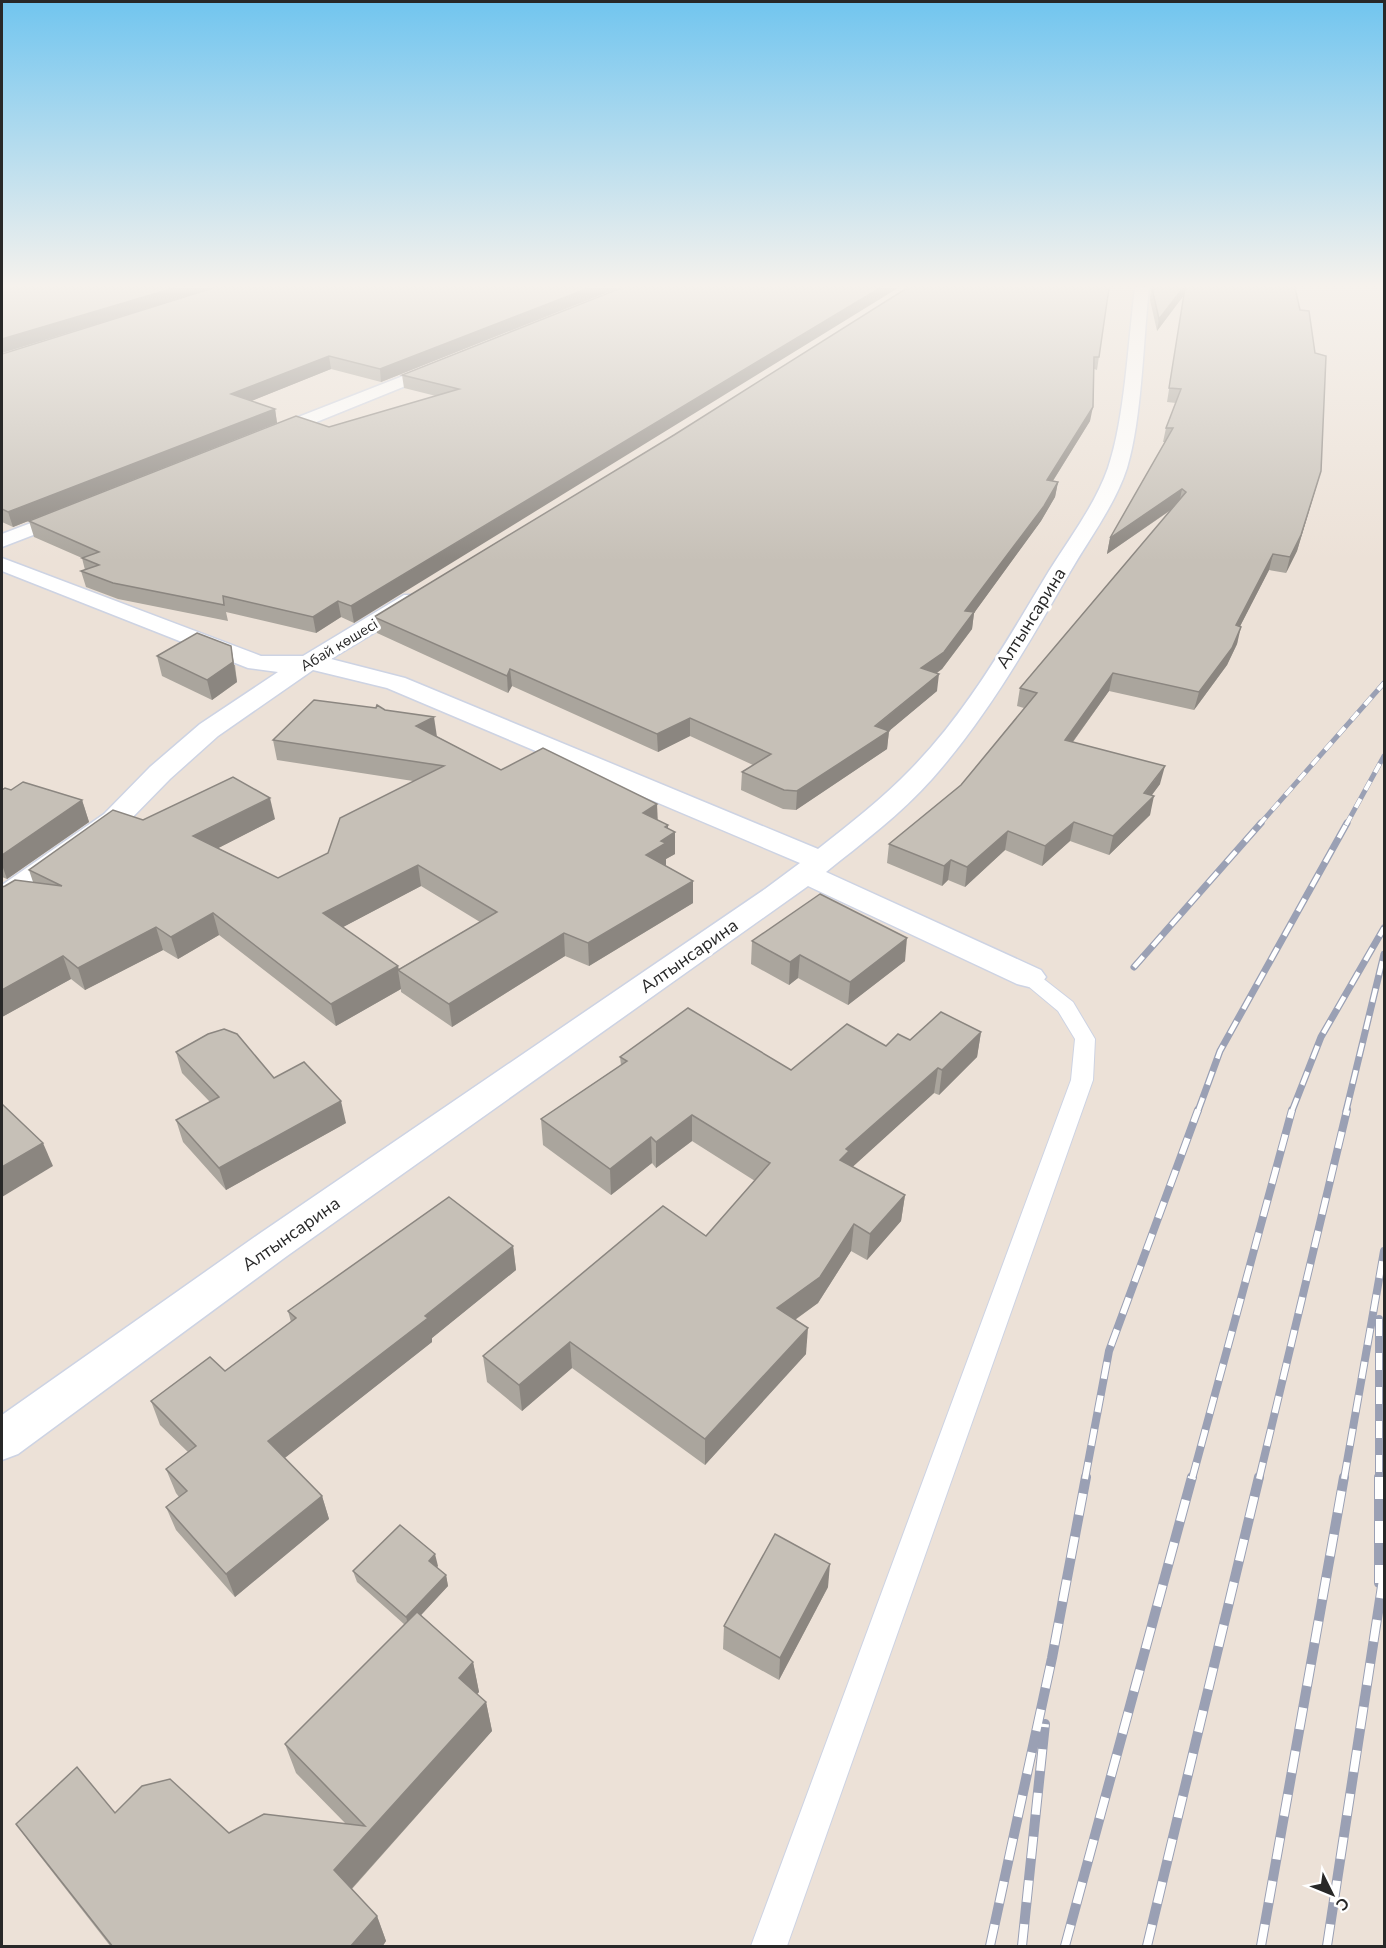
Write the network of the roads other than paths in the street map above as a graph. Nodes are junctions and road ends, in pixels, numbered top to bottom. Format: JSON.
{"nodes":[{"id":1,"x":410,"y":379,"type":"edge"},
{"id":2,"x":1132,"y":379,"type":"edge"},
{"id":3,"x":246,"y":444,"type":"edge"},
{"id":4,"x":90,"y":506,"type":"edge"},
{"id":5,"x":2,"y":541,"type":"edge"},
{"id":6,"x":2,"y":564,"type":"edge"},
{"id":7,"x":432,"y":588,"type":"edge"},
{"id":8,"x":309,"y":662,"type":"junction"},
{"id":9,"x":812,"y":867,"type":"junction"},
{"id":10,"x":2,"y":899,"type":"edge"},
{"id":11,"x":1029,"y":976,"type":"joint"},
{"id":12,"x":2,"y":1440,"type":"edge"},
{"id":13,"x":769,"y":1947,"type":"edge"}],
"edges":[{"from":1,"to":3,"type":"street"},
{"from":2,"to":9,"type":"street","name":"Алтынсарина"},
{"from":4,"to":5,"type":"street"},
{"from":6,"to":8,"type":"street"},
{"from":7,"to":8,"type":"street","name":"Абай көшесі"},
{"from":8,"to":9,"type":"street"},
{"from":8,"to":10,"type":"street","name":"Абай көшесі"},
{"from":9,"to":11,"type":"street"},
{"from":9,"to":12,"type":"street","name":"Алтынсарина"},
{"from":11,"to":13,"type":"lane"}]}
